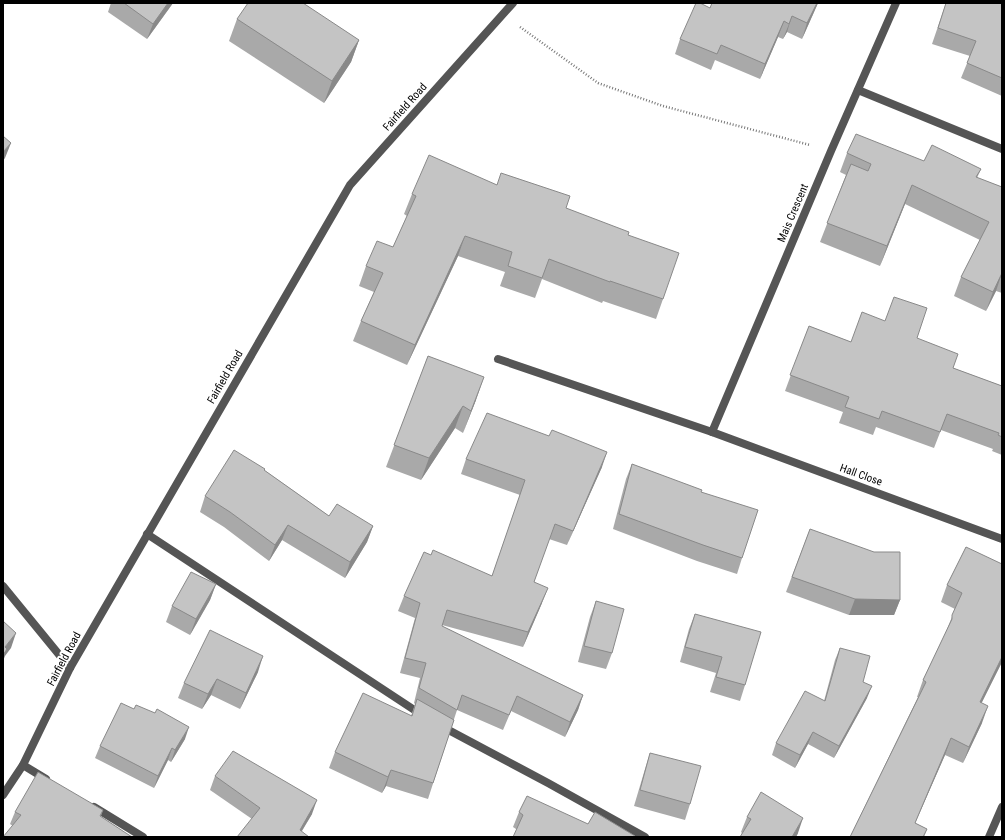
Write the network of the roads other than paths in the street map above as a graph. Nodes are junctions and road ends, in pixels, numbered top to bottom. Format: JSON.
{"nodes":[{"id":1,"x":513,"y":3,"type":"edge"},
{"id":2,"x":896,"y":3,"type":"edge"},
{"id":3,"x":858,"y":90,"type":"junction"},
{"id":4,"x":1002,"y":150,"type":"edge"},
{"id":5,"x":498,"y":359,"type":"dead end"},
{"id":6,"x":712,"y":432,"type":"junction"},
{"id":7,"x":147,"y":534,"type":"junction"},
{"id":8,"x":1002,"y":539,"type":"edge"},
{"id":9,"x":3,"y":586,"type":"edge"},
{"id":10,"x":70,"y":668,"type":"junction"},
{"id":11,"x":23,"y":765,"type":"junction"},
{"id":12,"x":56,"y":785,"type":"edge"},
{"id":13,"x":3,"y":795,"type":"edge"},
{"id":14,"x":90,"y":805,"type":"edge"},
{"id":15,"x":1002,"y":807,"type":"edge"},
{"id":16,"x":143,"y":837,"type":"edge"},
{"id":17,"x":645,"y":837,"type":"edge"},
{"id":18,"x":989,"y":837,"type":"edge"}],
"edges":[{"from":1,"to":7,"type":"street","name":"Fairfield Road"},
{"from":2,"to":3,"type":"street","name":"Mais Crescent"},
{"from":3,"to":4,"type":"street"},
{"from":3,"to":6,"type":"street","name":"Mais Crescent"},
{"from":5,"to":6,"type":"street","name":"Hall Close"},
{"from":6,"to":8,"type":"street","name":"Hall Close"},
{"from":7,"to":10,"type":"street","name":"Fairfield Road"},
{"from":7,"to":17,"type":"street"},
{"from":9,"to":10,"type":"street"},
{"from":10,"to":11,"type":"street","name":"Fairfield Road"},
{"from":11,"to":12,"type":"street"},
{"from":11,"to":13,"type":"street","name":"Fairfield Road"},
{"from":14,"to":16,"type":"street"},
{"from":15,"to":18,"type":"street"}]}
